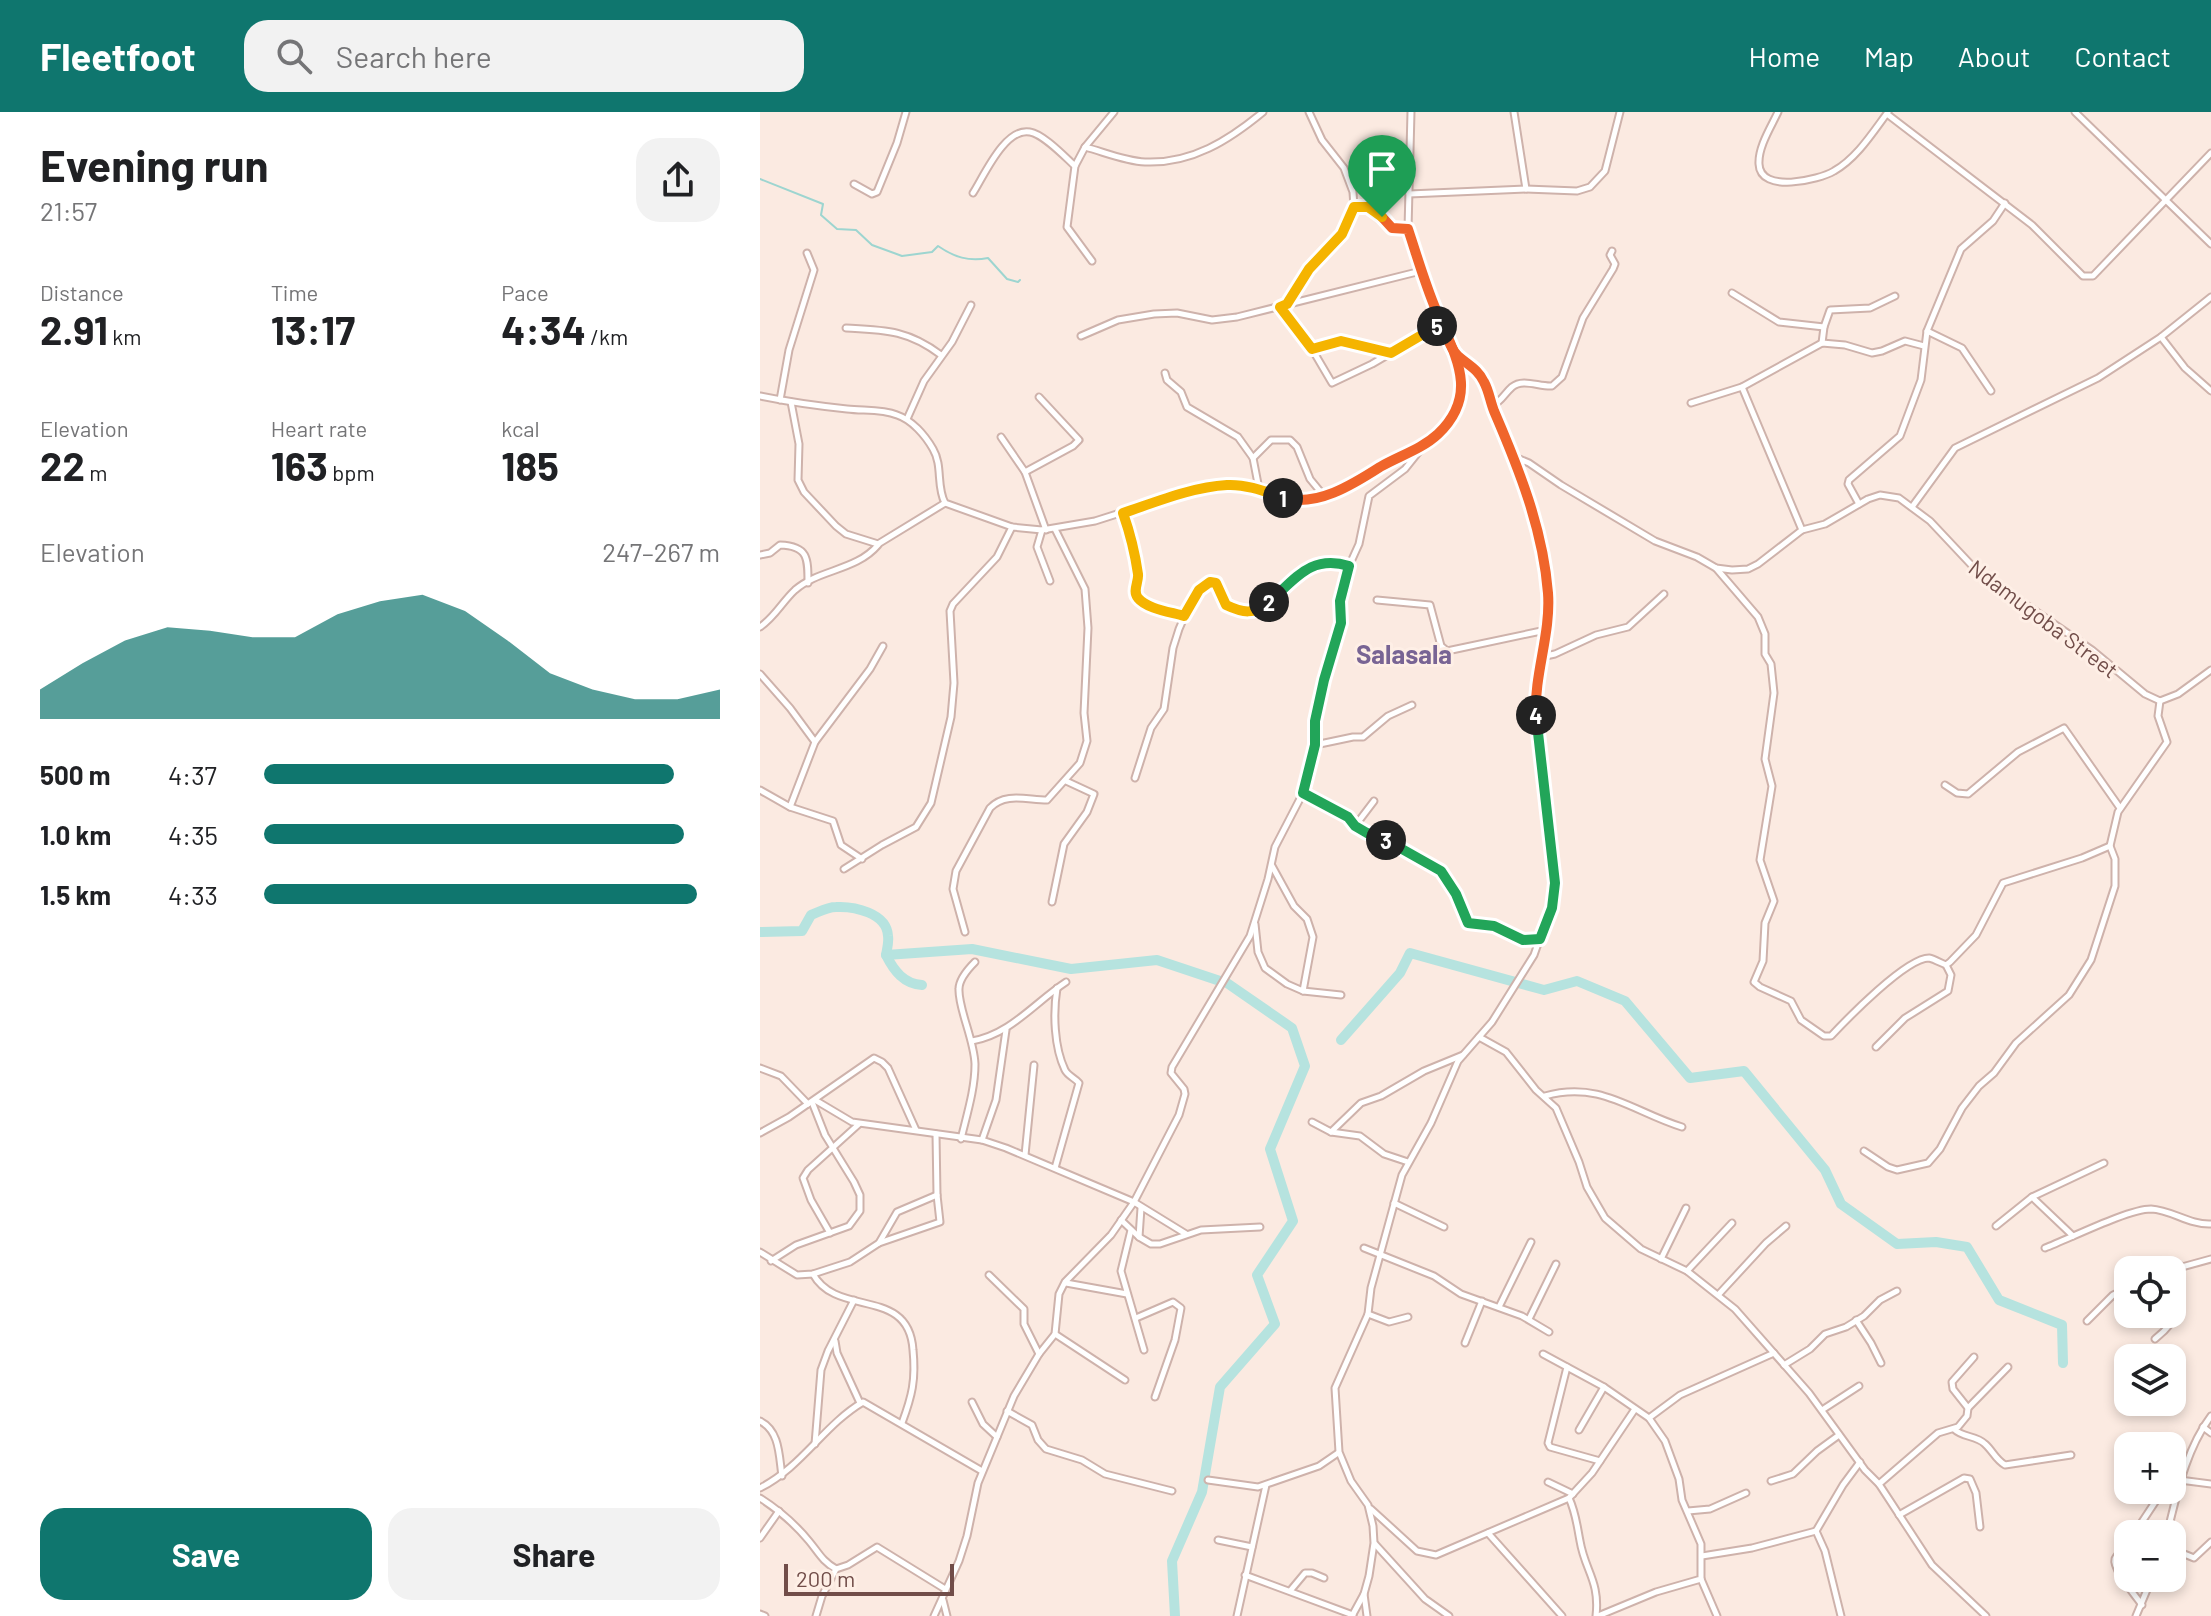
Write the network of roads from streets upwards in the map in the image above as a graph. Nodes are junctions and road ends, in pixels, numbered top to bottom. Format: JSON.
{"nodes":[{"id":1,"x":906,"y":112,"type":"edge"},
{"id":2,"x":1114,"y":112,"type":"edge"},
{"id":3,"x":1263,"y":112,"type":"edge"},
{"id":4,"x":1309,"y":112,"type":"edge"},
{"id":5,"x":1411,"y":112,"type":"edge"},
{"id":6,"x":1514,"y":112,"type":"edge"},
{"id":7,"x":1620,"y":112,"type":"edge"},
{"id":8,"x":1778,"y":112,"type":"edge"},
{"id":9,"x":2075,"y":112,"type":"edge"},
{"id":10,"x":1888,"y":113,"type":"edge"},
{"id":11,"x":1085,"y":147,"type":"junction"},
{"id":12,"x":2211,"y":153,"type":"edge"},
{"id":13,"x":1075,"y":166,"type":"junction"},
{"id":14,"x":854,"y":184,"type":"dead end"},
{"id":15,"x":1526,"y":189,"type":"junction"},
{"id":16,"x":973,"y":193,"type":"dead end"},
{"id":17,"x":1409,"y":194,"type":"junction"},
{"id":18,"x":2165,"y":201,"type":"junction"},
{"id":19,"x":2005,"y":203,"type":"junction"},
{"id":20,"x":1354,"y":207,"type":"junction"},
{"id":21,"x":1408,"y":229,"type":"junction"},
{"id":22,"x":2211,"y":244,"type":"edge"},
{"id":23,"x":1612,"y":251,"type":"dead end"},
{"id":24,"x":807,"y":253,"type":"dead end"},
{"id":25,"x":1092,"y":261,"type":"dead end"},
{"id":26,"x":1421,"y":271,"type":"junction"},
{"id":27,"x":1732,"y":293,"type":"dead end"},
{"id":28,"x":1895,"y":296,"type":"dead end"},
{"id":29,"x":2211,"y":297,"type":"edge"},
{"id":30,"x":1287,"y":304,"type":"junction"},
{"id":31,"x":971,"y":305,"type":"dead end"},
{"id":32,"x":1280,"y":307,"type":"junction"},
{"id":33,"x":1442,"y":323,"type":"junction"},
{"id":34,"x":1824,"y":327,"type":"junction"},
{"id":35,"x":846,"y":328,"type":"dead end"},
{"id":36,"x":1927,"y":331,"type":"junction"},
{"id":37,"x":1081,"y":336,"type":"dead end"},
{"id":38,"x":2161,"y":337,"type":"junction"},
{"id":39,"x":1822,"y":343,"type":"junction"},
{"id":40,"x":1924,"y":346,"type":"junction"},
{"id":41,"x":1312,"y":349,"type":"junction"},
{"id":42,"x":1391,"y":353,"type":"junction"},
{"id":43,"x":941,"y":355,"type":"junction"},
{"id":44,"x":1457,"y":355,"type":"junction"},
{"id":45,"x":1165,"y":373,"type":"dead end"},
{"id":46,"x":1742,"y":387,"type":"junction"},
{"id":47,"x":1991,"y":391,"type":"dead end"},
{"id":48,"x":2211,"y":391,"type":"edge"},
{"id":49,"x":760,"y":396,"type":"edge"},
{"id":50,"x":1039,"y":397,"type":"dead end"},
{"id":51,"x":780,"y":400,"type":"junction"},
{"id":52,"x":791,"y":402,"type":"junction"},
{"id":53,"x":1691,"y":403,"type":"dead end"},
{"id":54,"x":1492,"y":406,"type":"junction"},
{"id":55,"x":907,"y":419,"type":"junction"},
{"id":56,"x":1001,"y":437,"type":"dead end"},
{"id":57,"x":1425,"y":444,"type":"junction"},
{"id":58,"x":1253,"y":458,"type":"junction"},
{"id":59,"x":1516,"y":458,"type":"junction"},
{"id":60,"x":1025,"y":472,"type":"junction"},
{"id":61,"x":1260,"y":490,"type":"junction"},
{"id":62,"x":1324,"y":496,"type":"junction"},
{"id":63,"x":945,"y":503,"type":"junction"},
{"id":64,"x":1859,"y":504,"type":"junction"},
{"id":65,"x":1912,"y":507,"type":"junction"},
{"id":66,"x":1123,"y":513,"type":"junction"},
{"id":67,"x":1012,"y":527,"type":"junction"},
{"id":68,"x":1055,"y":529,"type":"junction"},
{"id":69,"x":1044,"y":530,"type":"junction"},
{"id":70,"x":1802,"y":530,"type":"junction"},
{"id":71,"x":878,"y":544,"type":"junction"},
{"id":72,"x":760,"y":555,"type":"edge"},
{"id":73,"x":1349,"y":566,"type":"junction"},
{"id":74,"x":1716,"y":568,"type":"junction"},
{"id":75,"x":1050,"y":581,"type":"dead end"},
{"id":76,"x":808,"y":583,"type":"junction"},
{"id":77,"x":1664,"y":594,"type":"dead end"},
{"id":78,"x":1377,"y":600,"type":"dead end"},
{"id":79,"x":1184,"y":616,"type":"junction"},
{"id":80,"x":760,"y":627,"type":"edge"},
{"id":81,"x":1546,"y":630,"type":"junction"},
{"id":82,"x":883,"y":646,"type":"dead end"},
{"id":83,"x":1541,"y":657,"type":"junction"},
{"id":84,"x":2211,"y":670,"type":"edge"},
{"id":85,"x":760,"y":674,"type":"edge"},
{"id":86,"x":2160,"y":701,"type":"junction"},
{"id":87,"x":1412,"y":705,"type":"dead end"},
{"id":88,"x":815,"y":742,"type":"junction"},
{"id":89,"x":1315,"y":745,"type":"junction"},
{"id":90,"x":1135,"y":778,"type":"dead end"},
{"id":91,"x":1066,"y":781,"type":"junction"},
{"id":92,"x":1945,"y":785,"type":"dead end"},
{"id":93,"x":760,"y":790,"type":"edge"},
{"id":94,"x":1303,"y":793,"type":"junction"},
{"id":95,"x":1374,"y":801,"type":"dead end"},
{"id":96,"x":790,"y":807,"type":"junction"},
{"id":97,"x":2120,"y":808,"type":"junction"},
{"id":98,"x":1355,"y":826,"type":"junction"},
{"id":99,"x":2110,"y":846,"type":"junction"},
{"id":100,"x":862,"y":859,"type":"junction"},
{"id":101,"x":1272,"y":865,"type":"junction"},
{"id":102,"x":844,"y":869,"type":"dead end"},
{"id":103,"x":1052,"y":902,"type":"dead end"},
{"id":104,"x":1255,"y":923,"type":"junction"},
{"id":105,"x":965,"y":932,"type":"dead end"},
{"id":106,"x":1540,"y":939,"type":"junction"},
{"id":107,"x":975,"y":962,"type":"dead end"},
{"id":108,"x":1946,"y":965,"type":"junction"},
{"id":109,"x":1066,"y":982,"type":"dead end"},
{"id":110,"x":1057,"y":988,"type":"junction"},
{"id":111,"x":1303,"y":991,"type":"junction"},
{"id":112,"x":1341,"y":995,"type":"dead end"},
{"id":113,"x":1006,"y":1030,"type":"junction"},
{"id":114,"x":1479,"y":1037,"type":"junction"},
{"id":115,"x":972,"y":1041,"type":"junction"},
{"id":116,"x":1876,"y":1047,"type":"dead end"},
{"id":117,"x":1464,"y":1055,"type":"junction"},
{"id":118,"x":1034,"y":1065,"type":"dead end"},
{"id":119,"x":760,"y":1068,"type":"edge"},
{"id":120,"x":1545,"y":1096,"type":"junction"},
{"id":121,"x":812,"y":1102,"type":"junction"},
{"id":122,"x":1312,"y":1122,"type":"dead end"},
{"id":123,"x":860,"y":1123,"type":"junction"},
{"id":124,"x":1682,"y":1127,"type":"dead end"},
{"id":125,"x":916,"y":1130,"type":"junction"},
{"id":126,"x":1331,"y":1132,"type":"junction"},
{"id":127,"x":760,"y":1133,"type":"edge"},
{"id":128,"x":936,"y":1134,"type":"junction"},
{"id":129,"x":961,"y":1139,"type":"junction"},
{"id":130,"x":982,"y":1140,"type":"junction"},
{"id":131,"x":833,"y":1149,"type":"junction"},
{"id":132,"x":1864,"y":1151,"type":"dead end"},
{"id":133,"x":1025,"y":1155,"type":"junction"},
{"id":134,"x":1408,"y":1162,"type":"junction"},
{"id":135,"x":2104,"y":1163,"type":"dead end"},
{"id":136,"x":1055,"y":1168,"type":"junction"},
{"id":137,"x":937,"y":1195,"type":"junction"},
{"id":138,"x":2032,"y":1197,"type":"junction"},
{"id":139,"x":1134,"y":1202,"type":"junction"},
{"id":140,"x":1394,"y":1203,"type":"junction"},
{"id":141,"x":1141,"y":1207,"type":"junction"},
{"id":142,"x":1686,"y":1208,"type":"dead end"},
{"id":143,"x":1121,"y":1220,"type":"junction"},
{"id":144,"x":1732,"y":1223,"type":"dead end"},
{"id":145,"x":2211,"y":1224,"type":"edge"},
{"id":146,"x":1786,"y":1226,"type":"dead end"},
{"id":147,"x":1996,"y":1226,"type":"dead end"},
{"id":148,"x":1260,"y":1227,"type":"dead end"},
{"id":149,"x":1444,"y":1227,"type":"dead end"},
{"id":150,"x":1131,"y":1230,"type":"junction"},
{"id":151,"x":830,"y":1233,"type":"junction"},
{"id":152,"x":1186,"y":1234,"type":"junction"},
{"id":153,"x":2073,"y":1236,"type":"junction"},
{"id":154,"x":1139,"y":1237,"type":"junction"},
{"id":155,"x":1531,"y":1242,"type":"dead end"},
{"id":156,"x":879,"y":1243,"type":"junction"},
{"id":157,"x":1364,"y":1248,"type":"dead end"},
{"id":158,"x":2045,"y":1248,"type":"dead end"},
{"id":159,"x":760,"y":1252,"type":"edge"},
{"id":160,"x":1381,"y":1255,"type":"junction"},
{"id":161,"x":1661,"y":1259,"type":"junction"},
{"id":162,"x":2211,"y":1259,"type":"edge"},
{"id":163,"x":771,"y":1261,"type":"junction"},
{"id":164,"x":1556,"y":1264,"type":"dead end"},
{"id":165,"x":2186,"y":1265,"type":"edge"},
{"id":166,"x":1687,"y":1271,"type":"junction"},
{"id":167,"x":813,"y":1274,"type":"junction"},
{"id":168,"x":989,"y":1275,"type":"dead end"},
{"id":169,"x":1065,"y":1282,"type":"junction"},
{"id":170,"x":1897,"y":1291,"type":"dead end"},
{"id":171,"x":1128,"y":1294,"type":"junction"},
{"id":172,"x":1719,"y":1294,"type":"junction"},
{"id":173,"x":2114,"y":1295,"type":"edge"},
{"id":174,"x":854,"y":1300,"type":"junction"},
{"id":175,"x":1482,"y":1301,"type":"junction"},
{"id":176,"x":1499,"y":1307,"type":"junction"},
{"id":177,"x":1368,"y":1314,"type":"junction"},
{"id":178,"x":1408,"y":1317,"type":"dead end"},
{"id":179,"x":1136,"y":1318,"type":"junction"},
{"id":180,"x":1529,"y":1319,"type":"junction"},
{"id":181,"x":1856,"y":1320,"type":"junction"},
{"id":182,"x":2087,"y":1321,"type":"dead end"},
{"id":183,"x":2167,"y":1328,"type":"edge"},
{"id":184,"x":1549,"y":1332,"type":"dead end"},
{"id":185,"x":1055,"y":1334,"type":"junction"},
{"id":186,"x":834,"y":1339,"type":"junction"},
{"id":187,"x":2155,"y":1339,"type":"dead end"},
{"id":188,"x":1465,"y":1343,"type":"dead end"},
{"id":189,"x":1144,"y":1350,"type":"dead end"},
{"id":190,"x":1774,"y":1353,"type":"junction"},
{"id":191,"x":1039,"y":1354,"type":"junction"},
{"id":192,"x":1543,"y":1354,"type":"dead end"},
{"id":193,"x":1974,"y":1357,"type":"dead end"},
{"id":194,"x":1881,"y":1363,"type":"dead end"},
{"id":195,"x":1784,"y":1365,"type":"junction"},
{"id":196,"x":1567,"y":1367,"type":"junction"},
{"id":197,"x":2008,"y":1367,"type":"dead end"},
{"id":198,"x":1125,"y":1380,"type":"dead end"},
{"id":199,"x":1859,"y":1386,"type":"dead end"},
{"id":200,"x":1604,"y":1387,"type":"junction"},
{"id":201,"x":1155,"y":1397,"type":"dead end"},
{"id":202,"x":972,"y":1402,"type":"dead end"},
{"id":203,"x":860,"y":1403,"type":"junction"},
{"id":204,"x":1968,"y":1408,"type":"junction"},
{"id":205,"x":1635,"y":1409,"type":"junction"},
{"id":206,"x":1822,"y":1410,"type":"junction"},
{"id":207,"x":1007,"y":1411,"type":"junction"},
{"id":208,"x":2211,"y":1416,"type":"edge"},
{"id":209,"x":1649,"y":1418,"type":"junction"},
{"id":210,"x":760,"y":1421,"type":"edge"},
{"id":211,"x":902,"y":1423,"type":"junction"},
{"id":212,"x":2203,"y":1427,"type":"junction"},
{"id":213,"x":1954,"y":1429,"type":"junction"},
{"id":214,"x":1579,"y":1430,"type":"dead end"},
{"id":215,"x":2211,"y":1433,"type":"edge"},
{"id":216,"x":1839,"y":1435,"type":"junction"},
{"id":217,"x":997,"y":1437,"type":"junction"},
{"id":218,"x":815,"y":1445,"type":"junction"},
{"id":219,"x":1339,"y":1452,"type":"junction"},
{"id":220,"x":2071,"y":1455,"type":"dead end"},
{"id":221,"x":1600,"y":1461,"type":"junction"},
{"id":222,"x":1860,"y":1462,"type":"junction"},
{"id":223,"x":2186,"y":1468,"type":"edge"},
{"id":224,"x":982,"y":1471,"type":"junction"},
{"id":225,"x":782,"y":1476,"type":"junction"},
{"id":226,"x":1208,"y":1480,"type":"dead end"},
{"id":227,"x":1771,"y":1481,"type":"dead end"},
{"id":228,"x":2186,"y":1481,"type":"edge"},
{"id":229,"x":1548,"y":1482,"type":"dead end"},
{"id":230,"x":1879,"y":1484,"type":"junction"},
{"id":231,"x":2211,"y":1484,"type":"edge"},
{"id":232,"x":1266,"y":1485,"type":"junction"},
{"id":233,"x":760,"y":1488,"type":"edge"},
{"id":234,"x":1172,"y":1491,"type":"dead end"},
{"id":235,"x":1746,"y":1493,"type":"dead end"},
{"id":236,"x":1571,"y":1496,"type":"junction"},
{"id":237,"x":760,"y":1498,"type":"edge"},
{"id":238,"x":1368,"y":1505,"type":"junction"},
{"id":239,"x":779,"y":1511,"type":"junction"},
{"id":240,"x":1688,"y":1511,"type":"junction"},
{"id":241,"x":1899,"y":1515,"type":"junction"},
{"id":242,"x":1980,"y":1527,"type":"dead end"},
{"id":243,"x":1816,"y":1531,"type":"junction"},
{"id":244,"x":1488,"y":1533,"type":"junction"},
{"id":245,"x":760,"y":1538,"type":"edge"},
{"id":246,"x":1218,"y":1540,"type":"dead end"},
{"id":247,"x":2211,"y":1542,"type":"edge"},
{"id":248,"x":1374,"y":1543,"type":"junction"},
{"id":249,"x":1252,"y":1547,"type":"junction"},
{"id":250,"x":2186,"y":1555,"type":"edge"},
{"id":251,"x":1702,"y":1556,"type":"junction"},
{"id":252,"x":836,"y":1569,"type":"junction"},
{"id":253,"x":1245,"y":1575,"type":"junction"},
{"id":254,"x":1324,"y":1578,"type":"dead end"},
{"id":255,"x":1701,"y":1579,"type":"junction"},
{"id":256,"x":945,"y":1589,"type":"junction"},
{"id":257,"x":1290,"y":1591,"type":"junction"},
{"id":258,"x":2129,"y":1592,"type":"edge"},
{"id":259,"x":2147,"y":1592,"type":"edge"},
{"id":260,"x":1364,"y":1594,"type":"junction"},
{"id":261,"x":943,"y":1599,"type":"junction"},
{"id":262,"x":2140,"y":1612,"type":"edge"},
{"id":263,"x":816,"y":1616,"type":"edge"},
{"id":264,"x":934,"y":1616,"type":"edge"},
{"id":265,"x":947,"y":1616,"type":"edge"},
{"id":266,"x":1237,"y":1616,"type":"edge"},
{"id":267,"x":1352,"y":1616,"type":"edge"},
{"id":268,"x":1367,"y":1616,"type":"edge"},
{"id":269,"x":1449,"y":1616,"type":"edge"},
{"id":270,"x":1562,"y":1616,"type":"edge"},
{"id":271,"x":1597,"y":1616,"type":"edge"},
{"id":272,"x":1717,"y":1616,"type":"edge"},
{"id":273,"x":1841,"y":1616,"type":"edge"},
{"id":274,"x":1986,"y":1616,"type":"edge"}],
"edges":[{"from":1,"to":14,"type":"street"},
{"from":2,"to":11,"type":"street"},
{"from":3,"to":11,"type":"street"},
{"from":4,"to":20,"type":"street"},
{"from":5,"to":17,"type":"street"},
{"from":6,"to":15,"type":"street"},
{"from":7,"to":15,"type":"street"},
{"from":8,"to":10,"type":"street"},
{"from":9,"to":18,"type":"street"},
{"from":10,"to":19,"type":"street"},
{"from":11,"to":13,"type":"street"},
{"from":12,"to":18,"type":"street"},
{"from":13,"to":16,"type":"street"},
{"from":13,"to":25,"type":"street"},
{"from":15,"to":17,"type":"street"},
{"from":17,"to":21,"type":"street"},
{"from":18,"to":19,"type":"street"},
{"from":18,"to":22,"type":"street"},
{"from":19,"to":36,"type":"street"},
{"from":20,"to":21,"type":"street"},
{"from":20,"to":30,"type":"street"},
{"from":21,"to":26,"type":"street"},
{"from":23,"to":54,"type":"street"},
{"from":24,"to":51,"type":"street"},
{"from":26,"to":30,"type":"street"},
{"from":26,"to":33,"type":"street"},
{"from":27,"to":34,"type":"street"},
{"from":28,"to":34,"type":"street"},
{"from":29,"to":38,"type":"street"},
{"from":30,"to":32,"type":"street"},
{"from":31,"to":43,"type":"street"},
{"from":32,"to":37,"type":"street"},
{"from":32,"to":41,"type":"street"},
{"from":33,"to":42,"type":"street"},
{"from":33,"to":44,"type":"street"},
{"from":34,"to":39,"type":"street"},
{"from":35,"to":43,"type":"street"},
{"from":36,"to":40,"type":"street"},
{"from":36,"to":47,"type":"street"},
{"from":38,"to":48,"type":"street"},
{"from":38,"to":65,"type":"street"},
{"from":39,"to":40,"type":"street"},
{"from":39,"to":46,"type":"street"},
{"from":40,"to":64,"type":"street"},
{"from":41,"to":42,"type":"street"},
{"from":41,"to":42,"type":"street"},
{"from":43,"to":55,"type":"street"},
{"from":44,"to":54,"type":"street"},
{"from":44,"to":57,"type":"street"},
{"from":45,"to":58,"type":"street"},
{"from":46,"to":53,"type":"street"},
{"from":46,"to":70,"type":"street"},
{"from":49,"to":51,"type":"street"},
{"from":50,"to":60,"type":"street"},
{"from":51,"to":52,"type":"street"},
{"from":52,"to":55,"type":"street"},
{"from":52,"to":71,"type":"street"},
{"from":54,"to":59,"type":"street"},
{"from":55,"to":63,"type":"street"},
{"from":56,"to":60,"type":"street"},
{"from":57,"to":62,"type":"street"},
{"from":57,"to":73,"type":"street"},
{"from":58,"to":61,"type":"street"},
{"from":58,"to":62,"type":"street"},
{"from":59,"to":74,"type":"street"},
{"from":59,"to":81,"type":"street"},
{"from":60,"to":69,"type":"street"},
{"from":61,"to":62,"type":"street"},
{"from":61,"to":66,"type":"street"},
{"from":63,"to":67,"type":"street"},
{"from":63,"to":71,"type":"street"},
{"from":64,"to":65,"type":"street","name":"Ndamugoba Street"},
{"from":64,"to":70,"type":"street","name":"Ndamugoba Street"},
{"from":65,"to":86,"type":"street","name":"Ndamugoba Street"},
{"from":66,"to":68,"type":"street"},
{"from":66,"to":79,"type":"street"},
{"from":67,"to":69,"type":"street"},
{"from":67,"to":100,"type":"street"},
{"from":68,"to":69,"type":"street"},
{"from":68,"to":91,"type":"street"},
{"from":69,"to":75,"type":"street"},
{"from":70,"to":74,"type":"street","name":"Ndamugoba Street"},
{"from":71,"to":76,"type":"street"},
{"from":72,"to":76,"type":"street"},
{"from":73,"to":79,"type":"street"},
{"from":73,"to":89,"type":"street"},
{"from":74,"to":108,"type":"street"},
{"from":76,"to":80,"type":"street"},
{"from":77,"to":83,"type":"street"},
{"from":78,"to":81,"type":"street"},
{"from":79,"to":90,"type":"street"},
{"from":81,"to":83,"type":"street"},
{"from":82,"to":88,"type":"street"},
{"from":83,"to":106,"type":"street"},
{"from":84,"to":86,"type":"street"},
{"from":85,"to":88,"type":"street"},
{"from":86,"to":97,"type":"street"},
{"from":87,"to":89,"type":"street"},
{"from":88,"to":96,"type":"street"},
{"from":89,"to":94,"type":"street"},
{"from":91,"to":103,"type":"street"},
{"from":91,"to":105,"type":"street"},
{"from":92,"to":97,"type":"street"},
{"from":93,"to":96,"type":"street"},
{"from":94,"to":98,"type":"street"},
{"from":94,"to":101,"type":"street"},
{"from":95,"to":98,"type":"street"},
{"from":96,"to":100,"type":"street"},
{"from":97,"to":99,"type":"street"},
{"from":98,"to":106,"type":"street"},
{"from":99,"to":108,"type":"street"},
{"from":99,"to":132,"type":"street"},
{"from":100,"to":102,"type":"street"},
{"from":101,"to":104,"type":"street"},
{"from":101,"to":111,"type":"street"},
{"from":104,"to":111,"type":"street"},
{"from":104,"to":139,"type":"street"},
{"from":106,"to":114,"type":"street"},
{"from":107,"to":115,"type":"street"},
{"from":108,"to":116,"type":"street"},
{"from":109,"to":110,"type":"street"},
{"from":110,"to":113,"type":"street"},
{"from":110,"to":136,"type":"street"},
{"from":111,"to":112,"type":"street"},
{"from":113,"to":115,"type":"street"},
{"from":113,"to":130,"type":"street"},
{"from":114,"to":117,"type":"street"},
{"from":114,"to":120,"type":"street"},
{"from":115,"to":129,"type":"street"},
{"from":117,"to":126,"type":"street"},
{"from":117,"to":134,"type":"street"},
{"from":118,"to":133,"type":"street"},
{"from":119,"to":121,"type":"street"},
{"from":120,"to":124,"type":"street"},
{"from":120,"to":161,"type":"street"},
{"from":121,"to":123,"type":"street"},
{"from":121,"to":125,"type":"street"},
{"from":121,"to":127,"type":"street"},
{"from":121,"to":131,"type":"street"},
{"from":122,"to":126,"type":"street"},
{"from":123,"to":125,"type":"street"},
{"from":123,"to":131,"type":"street"},
{"from":125,"to":128,"type":"street"},
{"from":126,"to":134,"type":"street"},
{"from":128,"to":129,"type":"street"},
{"from":128,"to":137,"type":"street"},
{"from":129,"to":130,"type":"street"},
{"from":130,"to":133,"type":"street"},
{"from":131,"to":151,"type":"street"},
{"from":131,"to":151,"type":"street"},
{"from":133,"to":136,"type":"street"},
{"from":134,"to":140,"type":"street"},
{"from":135,"to":138,"type":"street"},
{"from":136,"to":139,"type":"street"},
{"from":137,"to":156,"type":"street"},
{"from":137,"to":156,"type":"street"},
{"from":138,"to":147,"type":"street"},
{"from":138,"to":153,"type":"street"},
{"from":139,"to":141,"type":"street"},
{"from":139,"to":143,"type":"street"},
{"from":140,"to":149,"type":"street"},
{"from":140,"to":160,"type":"street"},
{"from":141,"to":152,"type":"street"},
{"from":141,"to":154,"type":"street"},
{"from":142,"to":161,"type":"street"},
{"from":143,"to":150,"type":"street"},
{"from":143,"to":169,"type":"street"},
{"from":144,"to":166,"type":"street"},
{"from":145,"to":153,"type":"street"},
{"from":146,"to":172,"type":"street"},
{"from":148,"to":152,"type":"street"},
{"from":150,"to":154,"type":"street"},
{"from":150,"to":171,"type":"street"},
{"from":151,"to":163,"type":"street"},
{"from":152,"to":154,"type":"street"},
{"from":153,"to":158,"type":"street"},
{"from":155,"to":176,"type":"street"},
{"from":156,"to":167,"type":"street"},
{"from":157,"to":160,"type":"street"},
{"from":159,"to":163,"type":"street"},
{"from":160,"to":175,"type":"street"},
{"from":160,"to":177,"type":"street"},
{"from":161,"to":166,"type":"street"},
{"from":162,"to":165,"type":"street"},
{"from":163,"to":167,"type":"street"},
{"from":164,"to":180,"type":"street"},
{"from":166,"to":172,"type":"street"},
{"from":167,"to":174,"type":"street"},
{"from":168,"to":191,"type":"street"},
{"from":169,"to":171,"type":"street"},
{"from":169,"to":185,"type":"street"},
{"from":170,"to":181,"type":"street"},
{"from":171,"to":179,"type":"street"},
{"from":172,"to":190,"type":"street"},
{"from":173,"to":182,"type":"street"},
{"from":174,"to":186,"type":"street"},
{"from":174,"to":211,"type":"street"},
{"from":175,"to":176,"type":"street"},
{"from":175,"to":188,"type":"street"},
{"from":176,"to":180,"type":"street"},
{"from":177,"to":178,"type":"street"},
{"from":177,"to":219,"type":"street"},
{"from":179,"to":189,"type":"street"},
{"from":179,"to":201,"type":"street"},
{"from":180,"to":184,"type":"street"},
{"from":181,"to":194,"type":"street"},
{"from":181,"to":195,"type":"street"},
{"from":183,"to":187,"type":"street"},
{"from":185,"to":191,"type":"street"},
{"from":185,"to":198,"type":"street"},
{"from":186,"to":203,"type":"street"},
{"from":186,"to":218,"type":"street"},
{"from":190,"to":195,"type":"street"},
{"from":190,"to":209,"type":"street"},
{"from":191,"to":207,"type":"street"},
{"from":192,"to":196,"type":"street"},
{"from":193,"to":204,"type":"street"},
{"from":195,"to":206,"type":"street"},
{"from":196,"to":200,"type":"street"},
{"from":196,"to":221,"type":"street"},
{"from":197,"to":204,"type":"street"},
{"from":199,"to":206,"type":"street"},
{"from":200,"to":205,"type":"street"},
{"from":200,"to":214,"type":"street"},
{"from":202,"to":217,"type":"street"},
{"from":203,"to":211,"type":"street"},
{"from":203,"to":218,"type":"street"},
{"from":204,"to":213,"type":"street"},
{"from":205,"to":209,"type":"street"},
{"from":205,"to":221,"type":"street"},
{"from":206,"to":216,"type":"street"},
{"from":207,"to":217,"type":"street"},
{"from":207,"to":234,"type":"street"},
{"from":208,"to":212,"type":"street"},
{"from":209,"to":240,"type":"street"},
{"from":210,"to":225,"type":"street"},
{"from":211,"to":224,"type":"street"},
{"from":212,"to":215,"type":"street"},
{"from":212,"to":223,"type":"street"},
{"from":213,"to":220,"type":"street"},
{"from":213,"to":230,"type":"street"},
{"from":216,"to":222,"type":"street"},
{"from":216,"to":227,"type":"street"},
{"from":217,"to":224,"type":"street"},
{"from":218,"to":225,"type":"street"},
{"from":219,"to":232,"type":"street"},
{"from":219,"to":238,"type":"street"},
{"from":221,"to":236,"type":"street"},
{"from":222,"to":230,"type":"street"},
{"from":222,"to":243,"type":"street"},
{"from":224,"to":256,"type":"street"},
{"from":225,"to":233,"type":"street"},
{"from":226,"to":232,"type":"street"},
{"from":228,"to":231,"type":"street"},
{"from":229,"to":236,"type":"street"},
{"from":230,"to":241,"type":"street"},
{"from":232,"to":249,"type":"street"},
{"from":235,"to":240,"type":"street"},
{"from":236,"to":244,"type":"street"},
{"from":236,"to":271,"type":"street"},
{"from":237,"to":239,"type":"street"},
{"from":238,"to":244,"type":"street"},
{"from":238,"to":248,"type":"street"},
{"from":239,"to":245,"type":"street"},
{"from":239,"to":252,"type":"street"},
{"from":240,"to":251,"type":"street"},
{"from":241,"to":242,"type":"street"},
{"from":241,"to":274,"type":"street"},
{"from":243,"to":251,"type":"street"},
{"from":243,"to":273,"type":"street"},
{"from":244,"to":270,"type":"street"},
{"from":246,"to":249,"type":"street"},
{"from":247,"to":250,"type":"street"},
{"from":248,"to":260,"type":"street"},
{"from":248,"to":269,"type":"street"},
{"from":249,"to":253,"type":"street"},
{"from":251,"to":255,"type":"street"},
{"from":252,"to":256,"type":"street"},
{"from":252,"to":263,"type":"street"},
{"from":253,"to":257,"type":"street"},
{"from":253,"to":266,"type":"street"},
{"from":254,"to":257,"type":"street"},
{"from":255,"to":271,"type":"street"},
{"from":255,"to":272,"type":"street"},
{"from":256,"to":261,"type":"street"},
{"from":257,"to":267,"type":"street"},
{"from":258,"to":262,"type":"street"},
{"from":259,"to":262,"type":"street"},
{"from":260,"to":267,"type":"street"},
{"from":260,"to":268,"type":"street"},
{"from":261,"to":264,"type":"street"},
{"from":261,"to":265,"type":"street"}]}
